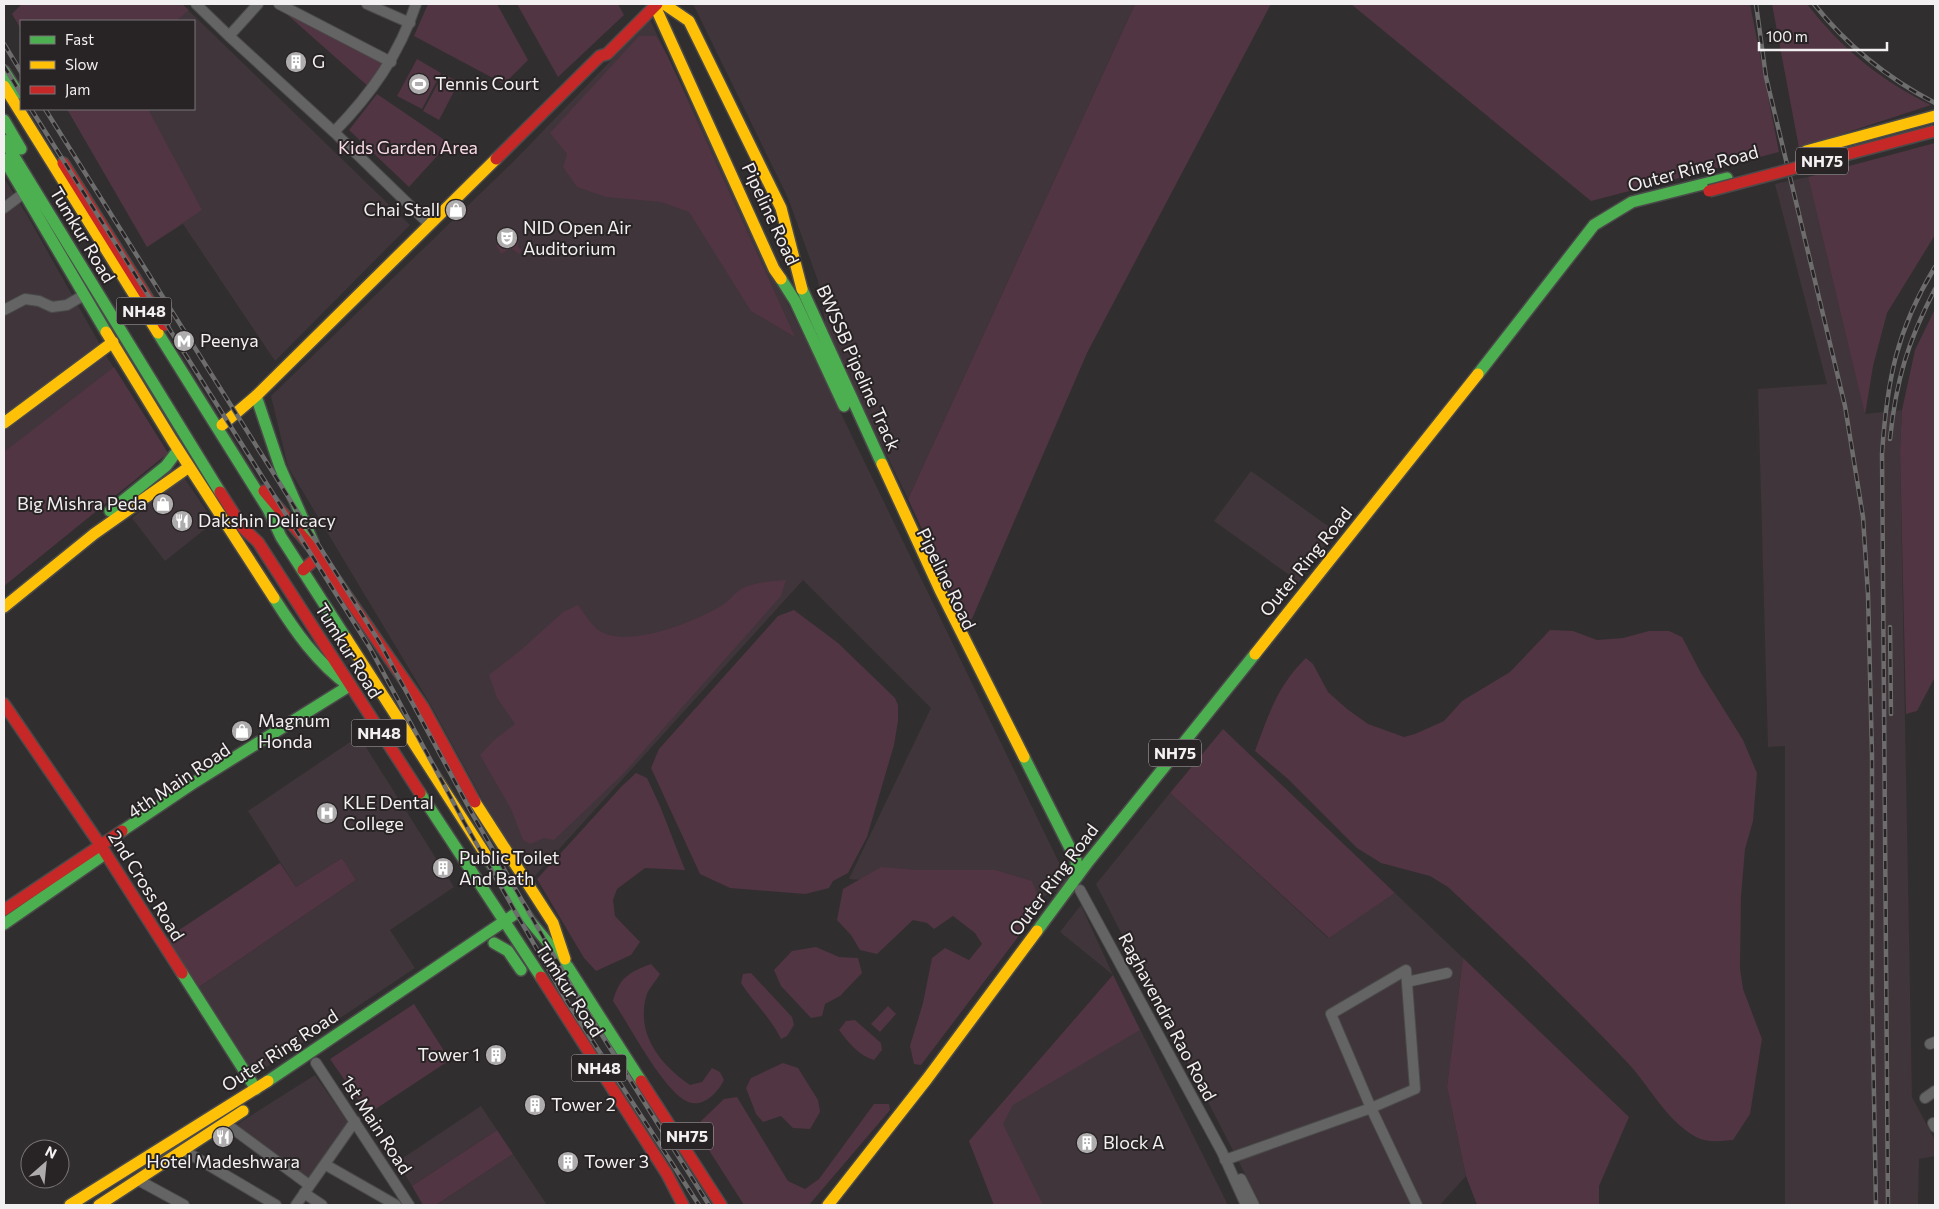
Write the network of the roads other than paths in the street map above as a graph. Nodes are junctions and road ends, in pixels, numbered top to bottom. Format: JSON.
{"nodes":[{"id":1,"x":196,"y":4,"type":"edge"},
{"id":2,"x":258,"y":4,"type":"edge"},
{"id":3,"x":279,"y":4,"type":"edge"},
{"id":4,"x":367,"y":4,"type":"edge"},
{"id":5,"x":416,"y":4,"type":"edge"},
{"id":6,"x":656,"y":4,"type":"edge"},
{"id":7,"x":410,"y":23,"type":"junction"},
{"id":8,"x":229,"y":36,"type":"junction"},
{"id":9,"x":391,"y":62,"type":"junction"},
{"id":10,"x":4,"y":71,"type":"edge"},
{"id":11,"x":4,"y":86,"type":"edge"},
{"id":12,"x":20,"y":96,"type":"edge"},
{"id":13,"x":4,"y":100,"type":"edge"},
{"id":14,"x":29,"y":110,"type":"edge"},
{"id":15,"x":1935,"y":116,"type":"edge"},
{"id":16,"x":4,"y":120,"type":"edge"},
{"id":17,"x":1935,"y":122,"type":"edge"},
{"id":18,"x":1935,"y":131,"type":"edge"},
{"id":19,"x":334,"y":132,"type":"junction"},
{"id":20,"x":4,"y":140,"type":"edge"},
{"id":21,"x":1806,"y":151,"type":"dead end"},
{"id":22,"x":4,"y":159,"type":"edge"},
{"id":23,"x":1707,"y":187,"type":"junction"},
{"id":24,"x":24,"y":193,"type":"junction"},
{"id":25,"x":4,"y":208,"type":"edge"},
{"id":26,"x":429,"y":224,"type":"junction"},
{"id":27,"x":84,"y":295,"type":"junction"},
{"id":28,"x":4,"y":310,"type":"edge"},
{"id":29,"x":113,"y":342,"type":"junction"},
{"id":30,"x":256,"y":396,"type":"junction"},
{"id":31,"x":4,"y":423,"type":"edge"},
{"id":32,"x":222,"y":425,"type":"junction"},
{"id":33,"x":205,"y":439,"type":"junction"},
{"id":34,"x":178,"y":450,"type":"junction"},
{"id":35,"x":1431,"y":452,"type":"dead end"},
{"id":36,"x":189,"y":467,"type":"junction"},
{"id":37,"x":281,"y":537,"type":"junction"},
{"id":38,"x":258,"y":542,"type":"junction"},
{"id":39,"x":319,"y":556,"type":"junction"},
{"id":40,"x":303,"y":570,"type":"junction"},
{"id":41,"x":1323,"y":588,"type":"dead end"},
{"id":42,"x":940,"y":590,"type":"joint"},
{"id":43,"x":4,"y":595,"type":"edge"},
{"id":44,"x":4,"y":607,"type":"edge"},
{"id":45,"x":351,"y":689,"type":"junction"},
{"id":46,"x":4,"y":704,"type":"edge"},
{"id":47,"x":4,"y":718,"type":"edge"},
{"id":48,"x":1059,"y":837,"type":"junction"},
{"id":49,"x":100,"y":852,"type":"junction"},
{"id":50,"x":1077,"y":877,"type":"junction"},
{"id":51,"x":1080,"y":890,"type":"junction"},
{"id":52,"x":522,"y":909,"type":"junction"},
{"id":53,"x":4,"y":910,"type":"edge"},
{"id":54,"x":505,"y":921,"type":"junction"},
{"id":55,"x":530,"y":921,"type":"junction"},
{"id":56,"x":4,"y":924,"type":"edge"},
{"id":57,"x":512,"y":932,"type":"junction"},
{"id":58,"x":544,"y":959,"type":"junction"},
{"id":59,"x":568,"y":967,"type":"junction"},
{"id":60,"x":1447,"y":973,"type":"dead end"},
{"id":61,"x":528,"y":981,"type":"dead end"},
{"id":62,"x":1407,"y":982,"type":"junction"},
{"id":63,"x":386,"y":1015,"type":"dead end"},
{"id":64,"x":568,"y":1041,"type":"dead end"},
{"id":65,"x":316,"y":1063,"type":"junction"},
{"id":66,"x":635,"y":1070,"type":"junction"},
{"id":67,"x":252,"y":1091,"type":"junction"},
{"id":68,"x":1935,"y":1091,"type":"edge"},
{"id":69,"x":1925,"y":1098,"type":"dead end"},
{"id":70,"x":1372,"y":1108,"type":"junction"},
{"id":71,"x":355,"y":1121,"type":"junction"},
{"id":72,"x":225,"y":1123,"type":"junction"},
{"id":73,"x":183,"y":1150,"type":"junction"},
{"id":74,"x":1225,"y":1160,"type":"junction"},
{"id":75,"x":326,"y":1165,"type":"junction"},
{"id":76,"x":138,"y":1180,"type":"junction"},
{"id":77,"x":307,"y":1189,"type":"junction"},
{"id":78,"x":676,"y":1195,"type":"junction"},
{"id":79,"x":106,"y":1204,"type":"edge"},
{"id":80,"x":70,"y":1205,"type":"edge"},
{"id":81,"x":184,"y":1205,"type":"edge"},
{"id":82,"x":276,"y":1205,"type":"edge"},
{"id":83,"x":296,"y":1205,"type":"edge"},
{"id":84,"x":322,"y":1205,"type":"edge"},
{"id":85,"x":396,"y":1205,"type":"edge"},
{"id":86,"x":409,"y":1205,"type":"edge"},
{"id":87,"x":683,"y":1205,"type":"edge"},
{"id":88,"x":721,"y":1205,"type":"edge"},
{"id":89,"x":734,"y":1205,"type":"edge"},
{"id":90,"x":828,"y":1205,"type":"edge"},
{"id":91,"x":842,"y":1205,"type":"edge"},
{"id":92,"x":1246,"y":1205,"type":"edge"},
{"id":93,"x":1254,"y":1205,"type":"edge"},
{"id":94,"x":1417,"y":1205,"type":"edge"}],
"edges":[{"from":1,"to":8,"type":"street"},
{"from":2,"to":8,"type":"street"},
{"from":3,"to":9,"type":"street"},
{"from":4,"to":7,"type":"street"},
{"from":5,"to":7,"type":"street"},
{"from":6,"to":26,"type":"main road"},
{"from":6,"to":42,"type":"main road","name":"BWSSB Pipeline Track"},
{"from":6,"to":48,"type":"main road","name":"Pipeline Road"},
{"from":7,"to":9,"type":"street"},
{"from":8,"to":19,"type":"street"},
{"from":9,"to":19,"type":"street"},
{"from":10,"to":12,"type":"main road"},
{"from":11,"to":37,"type":"main road","name":"Tumkur Road","number":"NH48"},
{"from":13,"to":33,"type":"main road"},
{"from":14,"to":32,"type":"main road"},
{"from":15,"to":21,"type":"main road"},
{"from":16,"to":33,"type":"main road"},
{"from":17,"to":23,"type":"main road","name":"Outer Ring Road","number":"NH75"},
{"from":18,"to":23,"type":"main road","name":"Outer Ring Road","number":"NH75","bridge":true},
{"from":19,"to":26,"type":"street"},
{"from":20,"to":38,"type":"main road","name":"Tumkur Road","number":"NH48"},
{"from":22,"to":24,"type":"main road"},
{"from":23,"to":35,"type":"main road","name":"Outer Ring Road","number":"NH75"},
{"from":23,"to":50,"type":"main road","name":"Outer Ring Road","number":"NH75"},
{"from":24,"to":25,"type":"street"},
{"from":24,"to":27,"type":"main road"},
{"from":26,"to":30,"type":"main road"},
{"from":27,"to":28,"type":"street"},
{"from":27,"to":29,"type":"main road"},
{"from":29,"to":31,"type":"main road"},
{"from":29,"to":34,"type":"main road"},
{"from":30,"to":32,"type":"main road"},
{"from":30,"to":39,"type":"main road"},
{"from":32,"to":39,"type":"main road"},
{"from":33,"to":37,"type":"main road"},
{"from":33,"to":38,"type":"main road"},
{"from":34,"to":36,"type":"main road"},
{"from":34,"to":43,"type":"main road"},
{"from":36,"to":44,"type":"main road"},
{"from":36,"to":45,"type":"main road"},
{"from":37,"to":40,"type":"main road","number":"NH48"},
{"from":38,"to":45,"type":"main road","name":"Tumkur Road","number":"NH48"},
{"from":39,"to":40,"type":"main road"},
{"from":39,"to":59,"type":"main road"},
{"from":40,"to":52,"type":"main road","name":"Tumkur Road","number":"NH48"},
{"from":41,"to":51,"type":"main road","name":"Outer Ring Road","number":"NH75"},
{"from":42,"to":48,"type":"main road","name":"Pipeline Road"},
{"from":45,"to":49,"type":"main road","name":"4th Main Road"},
{"from":45,"to":54,"type":"main road","name":"Tumkur Road","number":"NH48"},
{"from":46,"to":49,"type":"main road","name":"2nd Cross Road"},
{"from":47,"to":49,"type":"main road"},
{"from":48,"to":50,"type":"main road","name":"Pipeline Road"},
{"from":49,"to":53,"type":"main road","name":"4th Main Road"},
{"from":49,"to":56,"type":"main road","name":"4th Main Road"},
{"from":49,"to":67,"type":"main road","name":"2nd Cross Road"},
{"from":50,"to":90,"type":"main road","name":"Outer Ring Road","number":"NH75"},
{"from":51,"to":74,"type":"street","name":"Raghavendra Rao Road"},
{"from":51,"to":91,"type":"main road","name":"Outer Ring Road","number":"NH75"},
{"from":52,"to":54,"type":"main road","name":"Outer Ring Road"},
{"from":52,"to":55,"type":"main road","name":"Tumkur Road","number":"NH48"},
{"from":54,"to":57,"type":"main road","name":"Tumkur Road","number":"NH48"},
{"from":54,"to":67,"type":"main road","name":"Outer Ring Road"},
{"from":55,"to":57,"type":"main road"},
{"from":55,"to":58,"type":"main road","name":"Tumkur Road","number":"NH48"},
{"from":57,"to":58,"type":"main road","name":"Tumkur Road","number":"NH48"},
{"from":57,"to":61,"type":"main road"},
{"from":58,"to":59,"type":"main road","name":"Tumkur Road","number":"NH48"},
{"from":58,"to":78,"type":"main road","name":"Tumkur Road","number":"NH48"},
{"from":59,"to":66,"type":"main road","name":"Tumkur Road","number":"NH48"},
{"from":60,"to":62,"type":"street"},
{"from":62,"to":70,"type":"street"},
{"from":62,"to":70,"type":"street"},
{"from":63,"to":65,"type":"main road","name":"Outer Ring Road"},
{"from":64,"to":78,"type":"main road"},
{"from":65,"to":71,"type":"street","name":"1st Main Road"},
{"from":65,"to":72,"type":"main road","name":"Outer Ring Road"},
{"from":66,"to":88,"type":"main road","name":"Tumkur Road","number":"NH48"},
{"from":66,"to":89,"type":"main road","number":"NH75"},
{"from":67,"to":80,"type":"main road","name":"Outer Ring Road"},
{"from":68,"to":69,"type":"street"},
{"from":70,"to":74,"type":"street"},
{"from":70,"to":94,"type":"street"},
{"from":71,"to":75,"type":"street"},
{"from":71,"to":86,"type":"street","name":"1st Main Road"},
{"from":72,"to":73,"type":"main road","name":"Outer Ring Road"},
{"from":72,"to":77,"type":"street"},
{"from":73,"to":76,"type":"main road","name":"Outer Ring Road"},
{"from":73,"to":82,"type":"street"},
{"from":74,"to":92,"type":"street","name":"Raghavendra Rao Road"},
{"from":74,"to":93,"type":"street","name":"Raghavendra Rao Road"},
{"from":75,"to":77,"type":"street"},
{"from":75,"to":85,"type":"street"},
{"from":76,"to":79,"type":"main road","name":"Outer Ring Road"},
{"from":76,"to":81,"type":"street"},
{"from":77,"to":83,"type":"street"},
{"from":77,"to":84,"type":"street"},
{"from":78,"to":87,"type":"main road","name":"Tumkur Road","number":"NH48"}]}
